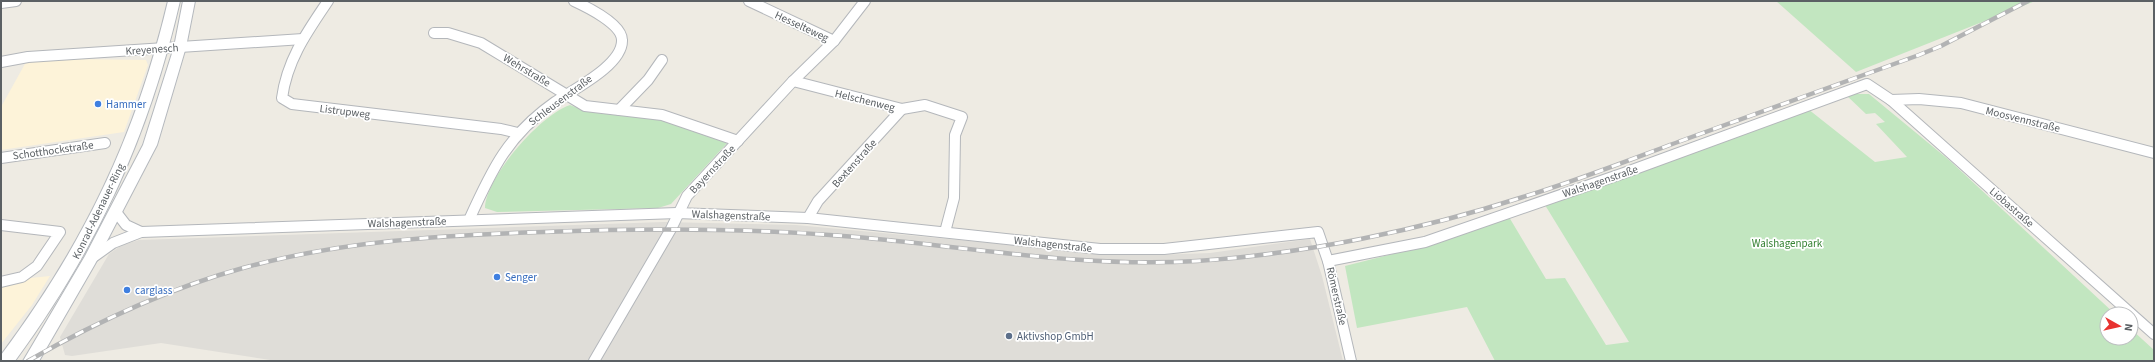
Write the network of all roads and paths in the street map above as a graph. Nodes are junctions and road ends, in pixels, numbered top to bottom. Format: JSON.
{"nodes":[{"id":1,"x":16,"y":1,"type":"edge"},
{"id":2,"x":174,"y":1,"type":"edge"},
{"id":3,"x":189,"y":1,"type":"edge"},
{"id":4,"x":328,"y":1,"type":"edge"},
{"id":5,"x":574,"y":1,"type":"edge"},
{"id":6,"x":749,"y":1,"type":"edge"},
{"id":7,"x":865,"y":1,"type":"edge"},
{"id":8,"x":1,"y":4,"type":"edge"},
{"id":9,"x":434,"y":33,"type":"dead end"},
{"id":10,"x":303,"y":39,"type":"junction"},
{"id":11,"x":834,"y":41,"type":"junction"},
{"id":12,"x":180,"y":47,"type":"junction"},
{"id":13,"x":162,"y":48,"type":"junction"},
{"id":14,"x":662,"y":60,"type":"dead end"},
{"id":15,"x":1,"y":62,"type":"edge"},
{"id":16,"x":793,"y":81,"type":"junction"},
{"id":17,"x":1867,"y":84,"type":"joint"},
{"id":18,"x":566,"y":94,"type":"junction"},
{"id":19,"x":1891,"y":100,"type":"junction"},
{"id":20,"x":902,"y":109,"type":"junction"},
{"id":21,"x":618,"y":110,"type":"junction"},
{"id":22,"x":518,"y":133,"type":"junction"},
{"id":23,"x":738,"y":141,"type":"junction"},
{"id":24,"x":105,"y":143,"type":"dead end"},
{"id":25,"x":2154,"y":153,"type":"edge"},
{"id":26,"x":1,"y":158,"type":"edge"},
{"id":27,"x":116,"y":212,"type":"junction"},
{"id":28,"x":677,"y":213,"type":"junction"},
{"id":29,"x":808,"y":218,"type":"junction"},
{"id":30,"x":469,"y":220,"type":"junction"},
{"id":31,"x":1,"y":225,"type":"edge"},
{"id":32,"x":141,"y":232,"type":"junction"},
{"id":33,"x":945,"y":232,"type":"junction"},
{"id":34,"x":1318,"y":232,"type":"joint"},
{"id":35,"x":90,"y":260,"type":"junction"},
{"id":36,"x":1328,"y":261,"type":"junction"},
{"id":37,"x":1,"y":282,"type":"edge"},
{"id":38,"x":2154,"y":334,"type":"edge"},
{"id":39,"x":6,"y":361,"type":"edge"},
{"id":40,"x":31,"y":361,"type":"edge"},
{"id":41,"x":594,"y":361,"type":"edge"},
{"id":42,"x":1352,"y":361,"type":"edge"}],
"edges":[{"from":1,"to":8,"type":"street"},
{"from":2,"to":13,"type":"main road","name":"Konrad-Adenauer-Ring"},
{"from":3,"to":12,"type":"main road","name":"Konrad-Adenauer-Ring"},
{"from":4,"to":10,"type":"street","name":"Listrupweg"},
{"from":5,"to":18,"type":"street","name":"Schleusenstraße"},
{"from":6,"to":11,"type":"street","name":"Hesselteweg"},
{"from":7,"to":11,"type":"street","name":"Bayernstraße"},
{"from":9,"to":18,"type":"street","name":"Wehrstraße"},
{"from":10,"to":12,"type":"street","name":"Kreyenesch"},
{"from":10,"to":22,"type":"street","name":"Listrupweg"},
{"from":11,"to":16,"type":"street","name":"Bayernstraße"},
{"from":12,"to":13,"type":"street","name":"Kreyenesch"},
{"from":12,"to":27,"type":"main road","name":"Konrad-Adenauer-Ring"},
{"from":13,"to":15,"type":"street","name":"Kreyenesch"},
{"from":13,"to":39,"type":"main road","name":"Konrad-Adenauer-Ring"},
{"from":14,"to":21,"type":"street"},
{"from":16,"to":20,"type":"street","name":"Helschenweg"},
{"from":16,"to":23,"type":"street","name":"Bayernstraße"},
{"from":17,"to":19,"type":"street","name":"Liobastraße"},
{"from":17,"to":36,"type":"street","name":"Walshagenstraße"},
{"from":18,"to":21,"type":"street","name":"Wehrstraße"},
{"from":18,"to":22,"type":"street","name":"Schleusenstraße"},
{"from":19,"to":25,"type":"street","name":"Moosvennstraße"},
{"from":19,"to":38,"type":"street","name":"Liobastraße"},
{"from":20,"to":29,"type":"street","name":"Bextenstraße"},
{"from":20,"to":33,"type":"street","name":"Helschenweg"},
{"from":21,"to":23,"type":"street","name":"Wehrstraße"},
{"from":22,"to":30,"type":"street","name":"Schleusenstraße"},
{"from":23,"to":28,"type":"street","name":"Bayernstraße"},
{"from":24,"to":26,"type":"street","name":"Schotthockstraße"},
{"from":27,"to":32,"type":"street","name":"Walshagenstraße"},
{"from":27,"to":35,"type":"main road","name":"Konrad-Adenauer-Ring"},
{"from":28,"to":29,"type":"street","name":"Walshagenstraße"},
{"from":28,"to":30,"type":"street","name":"Walshagenstraße"},
{"from":28,"to":41,"type":"street","name":"Bayernstraße"},
{"from":29,"to":33,"type":"street","name":"Walshagenstraße"},
{"from":30,"to":32,"type":"street","name":"Walshagenstraße"},
{"from":31,"to":37,"type":"street"},
{"from":32,"to":35,"type":"street","name":"Walshagenstraße"},
{"from":33,"to":34,"type":"street","name":"Walshagenstraße"},
{"from":34,"to":36,"type":"street","name":"Römerstraße"},
{"from":35,"to":40,"type":"main road","name":"Konrad-Adenauer-Ring"},
{"from":36,"to":42,"type":"street","name":"Römerstraße"}]}
